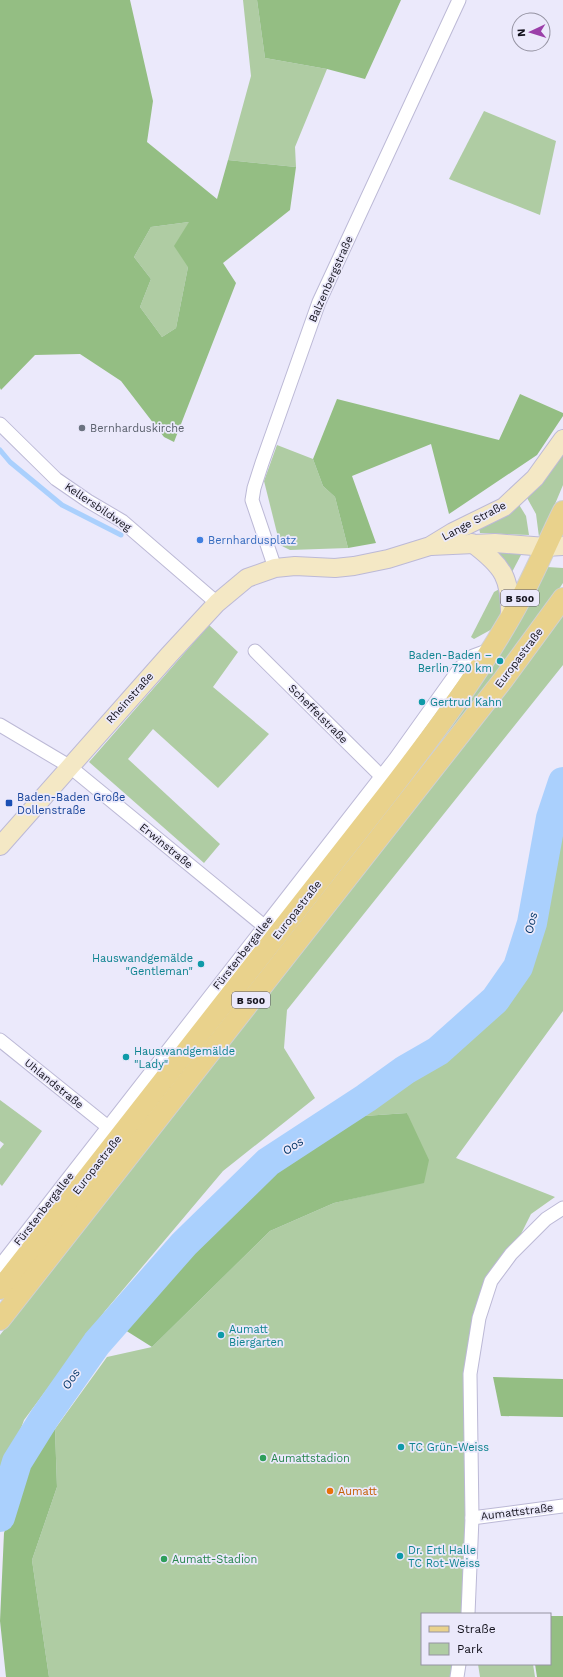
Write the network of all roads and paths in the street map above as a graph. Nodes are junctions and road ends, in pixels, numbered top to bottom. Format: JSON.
{"nodes":[{"id":1,"x":459,"y":0,"type":"edge"},
{"id":2,"x":0,"y":424,"type":"edge"},
{"id":3,"x":563,"y":439,"type":"edge"},
{"id":4,"x":563,"y":511,"type":"edge"},
{"id":5,"x":472,"y":543,"type":"junction"},
{"id":6,"x":430,"y":546,"type":"junction"},
{"id":7,"x":555,"y":546,"type":"edge"},
{"id":8,"x":275,"y":568,"type":"junction"},
{"id":9,"x":563,"y":598,"type":"edge"},
{"id":10,"x":217,"y":603,"type":"junction"},
{"id":11,"x":510,"y":618,"type":"junction"},
{"id":12,"x":492,"y":649,"type":"junction"},
{"id":13,"x":255,"y":651,"type":"dead end"},
{"id":14,"x":0,"y":725,"type":"edge"},
{"id":15,"x":69,"y":766,"type":"junction"},
{"id":16,"x":381,"y":776,"type":"junction"},
{"id":17,"x":0,"y":846,"type":"edge"},
{"id":18,"x":264,"y":926,"type":"junction"},
{"id":19,"x":0,"y":1040,"type":"edge"},
{"id":20,"x":108,"y":1127,"type":"junction"},
{"id":21,"x":563,"y":1208,"type":"edge"},
{"id":22,"x":0,"y":1266,"type":"edge"},
{"id":23,"x":0,"y":1289,"type":"edge"},
{"id":24,"x":0,"y":1320,"type":"edge"},
{"id":25,"x":563,"y":1506,"type":"edge"},
{"id":26,"x":472,"y":1518,"type":"junction"},
{"id":27,"x":468,"y":1613,"type":"edge"},
{"id":28,"x":459,"y":1665,"type":"edge"},
{"id":29,"x":457,"y":1677,"type":"edge"}],
"edges":[{"from":1,"to":8,"type":"street","name":"Balzenbergstraße"},
{"from":2,"to":10,"type":"street","name":"Kellersbildweg"},
{"from":3,"to":6,"type":"street","name":"Lange Straße"},
{"from":4,"to":7,"type":"main road","name":"Europastraße","number":"B 500"},
{"from":5,"to":6,"type":"street","name":"Lange Straße"},
{"from":5,"to":7,"type":"street","name":"Lange Straße"},
{"from":5,"to":11,"type":"street"},
{"from":6,"to":8,"type":"street","name":"Lange Straße"},
{"from":7,"to":11,"type":"main road","name":"Europastraße","number":"B 500"},
{"from":8,"to":10,"type":"street","name":"Rheinstraße"},
{"from":9,"to":24,"type":"main road","name":"Europastraße","number":"B 500"},
{"from":10,"to":15,"type":"street","name":"Rheinstraße"},
{"from":11,"to":12,"type":"main road","name":"Europastraße","number":"B 500"},
{"from":12,"to":16,"type":"street","name":"Fürstenbergallee"},
{"from":12,"to":23,"type":"main road","name":"Europastraße","number":"B 500"},
{"from":13,"to":16,"type":"street","name":"Scheffelstraße"},
{"from":14,"to":15,"type":"street","name":"Erwinstraße"},
{"from":15,"to":17,"type":"street","name":"Rheinstraße"},
{"from":15,"to":18,"type":"street","name":"Erwinstraße"},
{"from":16,"to":18,"type":"street","name":"Fürstenbergallee"},
{"from":18,"to":20,"type":"street","name":"Fürstenbergallee"},
{"from":19,"to":20,"type":"street","name":"Uhlandstraße"},
{"from":20,"to":22,"type":"street","name":"Fürstenbergallee"},
{"from":21,"to":26,"type":"street","name":"Aumattstraße"},
{"from":25,"to":26,"type":"street","name":"Aumattstraße"},
{"from":26,"to":27,"type":"street","name":"Aumattstraße"},
{"from":28,"to":29,"type":"street"}]}
